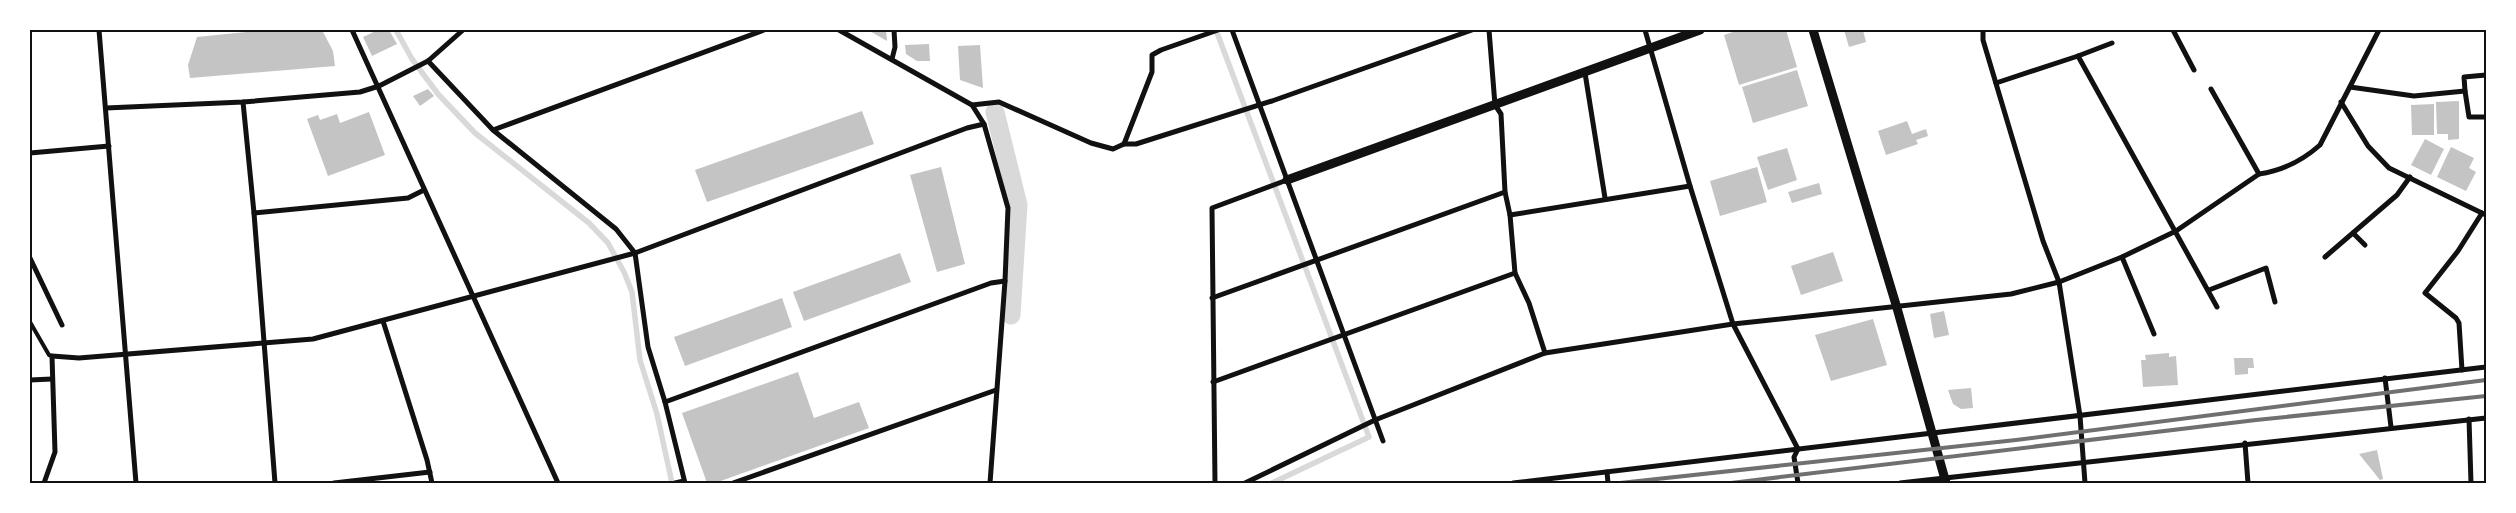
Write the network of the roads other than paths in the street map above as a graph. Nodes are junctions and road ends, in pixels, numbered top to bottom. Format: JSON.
{"nodes":[{"id":1,"x":99,"y":30,"type":"edge"},
{"id":2,"x":352,"y":30,"type":"edge"},
{"id":3,"x":463,"y":30,"type":"edge"},
{"id":4,"x":764,"y":30,"type":"edge"},
{"id":5,"x":839,"y":30,"type":"edge"},
{"id":6,"x":894,"y":30,"type":"edge"},
{"id":7,"x":1218,"y":30,"type":"edge"},
{"id":8,"x":1232,"y":30,"type":"edge"},
{"id":9,"x":1472,"y":30,"type":"edge"},
{"id":10,"x":1489,"y":30,"type":"edge"},
{"id":11,"x":1645,"y":30,"type":"edge"},
{"id":12,"x":1700,"y":30,"type":"edge"},
{"id":13,"x":1813,"y":30,"type":"edge"},
{"id":14,"x":1983,"y":30,"type":"edge"},
{"id":15,"x":2173,"y":30,"type":"edge"},
{"id":16,"x":2379,"y":30,"type":"edge"},
{"id":17,"x":2112,"y":43,"type":"dead end"},
{"id":18,"x":1650,"y":48,"type":"junction"},
{"id":19,"x":2078,"y":56,"type":"junction"},
{"id":20,"x":892,"y":59,"type":"junction"},
{"id":21,"x":428,"y":61,"type":"junction"},
{"id":22,"x":2194,"y":70,"type":"dead end"},
{"id":23,"x":1585,"y":73,"type":"junction"},
{"id":24,"x":2486,"y":75,"type":"edge"},
{"id":25,"x":1996,"y":82,"type":"junction"},
{"id":26,"x":379,"y":86,"type":"junction"},
{"id":27,"x":2350,"y":87,"type":"junction"},
{"id":28,"x":2211,"y":90,"type":"dead end"},
{"id":29,"x":2465,"y":91,"type":"junction"},
{"id":30,"x":243,"y":102,"type":"junction"},
{"id":31,"x":2341,"y":102,"type":"junction"},
{"id":32,"x":1258,"y":103,"type":"junction"},
{"id":33,"x":972,"y":105,"type":"junction"},
{"id":34,"x":1495,"y":105,"type":"junction"},
{"id":35,"x":106,"y":108,"type":"junction"},
{"id":36,"x":2486,"y":118,"type":"edge"},
{"id":37,"x":984,"y":124,"type":"junction"},
{"id":38,"x":493,"y":130,"type":"junction"},
{"id":39,"x":1124,"y":144,"type":"junction"},
{"id":40,"x":109,"y":146,"type":"junction"},
{"id":41,"x":30,"y":153,"type":"edge"},
{"id":42,"x":2259,"y":174,"type":"junction"},
{"id":43,"x":2410,"y":177,"type":"junction"},
{"id":44,"x":1287,"y":180,"type":"junction"},
{"id":45,"x":1690,"y":186,"type":"junction"},
{"id":46,"x":424,"y":190,"type":"junction"},
{"id":47,"x":1505,"y":192,"type":"junction"},
{"id":48,"x":1605,"y":198,"type":"junction"},
{"id":49,"x":254,"y":213,"type":"junction"},
{"id":50,"x":2484,"y":214,"type":"edge"},
{"id":51,"x":1510,"y":215,"type":"junction"},
{"id":52,"x":2176,"y":231,"type":"junction"},
{"id":53,"x":2353,"y":233,"type":"junction"},
{"id":54,"x":2365,"y":245,"type":"dead end"},
{"id":55,"x":635,"y":253,"type":"junction"},
{"id":56,"x":2122,"y":256,"type":"junction"},
{"id":57,"x":2325,"y":257,"type":"dead end"},
{"id":58,"x":30,"y":258,"type":"edge"},
{"id":59,"x":1317,"y":259,"type":"junction"},
{"id":60,"x":1515,"y":273,"type":"junction"},
{"id":61,"x":1005,"y":281,"type":"junction"},
{"id":62,"x":2059,"y":282,"type":"junction"},
{"id":63,"x":2209,"y":290,"type":"junction"},
{"id":64,"x":473,"y":297,"type":"junction"},
{"id":65,"x":1212,"y":298,"type":"junction"},
{"id":66,"x":2276,"y":302,"type":"dead end"},
{"id":67,"x":2217,"y":307,"type":"dead end"},
{"id":68,"x":1897,"y":308,"type":"junction"},
{"id":69,"x":383,"y":320,"type":"junction"},
{"id":70,"x":30,"y":322,"type":"edge"},
{"id":71,"x":1733,"y":324,"type":"junction"},
{"id":72,"x":62,"y":325,"type":"dead end"},
{"id":73,"x":2154,"y":334,"type":"dead end"},
{"id":74,"x":1344,"y":335,"type":"junction"},
{"id":75,"x":262,"y":343,"type":"junction"},
{"id":76,"x":126,"y":354,"type":"junction"},
{"id":77,"x":1545,"y":354,"type":"junction"},
{"id":78,"x":52,"y":356,"type":"junction"},
{"id":79,"x":2486,"y":367,"type":"edge"},
{"id":80,"x":2462,"y":370,"type":"junction"},
{"id":81,"x":52,"y":378,"type":"junction"},
{"id":82,"x":2385,"y":378,"type":"junction"},
{"id":83,"x":30,"y":380,"type":"edge"},
{"id":84,"x":1213,"y":382,"type":"junction"},
{"id":85,"x":996,"y":390,"type":"junction"},
{"id":86,"x":666,"y":402,"type":"junction"},
{"id":87,"x":2080,"y":416,"type":"junction"},
{"id":88,"x":2486,"y":418,"type":"edge"},
{"id":89,"x":2469,"y":419,"type":"junction"},
{"id":90,"x":1375,"y":420,"type":"junction"},
{"id":91,"x":2391,"y":427,"type":"junction"},
{"id":92,"x":1932,"y":434,"type":"junction"},
{"id":93,"x":1383,"y":441,"type":"dead end"},
{"id":94,"x":2245,"y":443,"type":"junction"},
{"id":95,"x":1798,"y":450,"type":"junction"},
{"id":96,"x":2082,"y":462,"type":"junction"},
{"id":97,"x":430,"y":472,"type":"junction"},
{"id":98,"x":1607,"y":472,"type":"junction"},
{"id":99,"x":1946,"y":480,"type":"edge"},
{"id":100,"x":684,"y":482,"type":"edge"},
{"id":101,"x":44,"y":483,"type":"edge"},
{"id":102,"x":136,"y":483,"type":"edge"},
{"id":103,"x":275,"y":483,"type":"edge"},
{"id":104,"x":334,"y":483,"type":"edge"},
{"id":105,"x":432,"y":483,"type":"edge"},
{"id":106,"x":558,"y":483,"type":"edge"},
{"id":107,"x":675,"y":483,"type":"edge"},
{"id":108,"x":733,"y":483,"type":"edge"},
{"id":109,"x":990,"y":483,"type":"edge"},
{"id":110,"x":1215,"y":483,"type":"edge"},
{"id":111,"x":1244,"y":483,"type":"edge"},
{"id":112,"x":1513,"y":483,"type":"edge"},
{"id":113,"x":1608,"y":483,"type":"edge"},
{"id":114,"x":1798,"y":483,"type":"edge"},
{"id":115,"x":1900,"y":483,"type":"edge"},
{"id":116,"x":2085,"y":483,"type":"edge"},
{"id":117,"x":2248,"y":483,"type":"edge"},
{"id":118,"x":2471,"y":483,"type":"edge"}],
"edges":[{"from":1,"to":35,"type":"street"},
{"from":2,"to":26,"type":"street"},
{"from":3,"to":21,"type":"street"},
{"from":4,"to":38,"type":"street"},
{"from":5,"to":20,"type":"street"},
{"from":6,"to":20,"type":"street"},
{"from":7,"to":39,"type":"street"},
{"from":8,"to":32,"type":"street"},
{"from":9,"to":32,"type":"street"},
{"from":10,"to":34,"type":"street"},
{"from":11,"to":18,"type":"street"},
{"from":12,"to":18,"type":"street"},
{"from":13,"to":68,"type":"street"},
{"from":14,"to":25,"type":"street"},
{"from":15,"to":22,"type":"street"},
{"from":16,"to":27,"type":"street"},
{"from":17,"to":19,"type":"street"},
{"from":18,"to":23,"type":"street"},
{"from":18,"to":45,"type":"street"},
{"from":19,"to":25,"type":"street"},
{"from":19,"to":52,"type":"street"},
{"from":20,"to":33,"type":"street"},
{"from":21,"to":26,"type":"street"},
{"from":21,"to":38,"type":"street"},
{"from":23,"to":34,"type":"street"},
{"from":23,"to":48,"type":"street"},
{"from":24,"to":29,"type":"street"},
{"from":25,"to":62,"type":"street"},
{"from":26,"to":30,"type":"street"},
{"from":26,"to":46,"type":"street"},
{"from":27,"to":29,"type":"street"},
{"from":27,"to":31,"type":"street"},
{"from":28,"to":42,"type":"street"},
{"from":29,"to":36,"type":"street"},
{"from":30,"to":35,"type":"street"},
{"from":30,"to":49,"type":"street"},
{"from":31,"to":42,"type":"street"},
{"from":31,"to":43,"type":"street"},
{"from":32,"to":39,"type":"street"},
{"from":32,"to":44,"type":"street"},
{"from":33,"to":37,"type":"street"},
{"from":33,"to":39,"type":"street"},
{"from":34,"to":44,"type":"street"},
{"from":34,"to":47,"type":"street"},
{"from":35,"to":40,"type":"street"},
{"from":37,"to":55,"type":"street"},
{"from":37,"to":61,"type":"street"},
{"from":38,"to":55,"type":"street"},
{"from":40,"to":41,"type":"street"},
{"from":40,"to":76,"type":"street"},
{"from":42,"to":52,"type":"street"},
{"from":43,"to":50,"type":"street"},
{"from":43,"to":53,"type":"street"},
{"from":44,"to":59,"type":"street"},
{"from":44,"to":65,"type":"street"},
{"from":45,"to":48,"type":"street"},
{"from":45,"to":71,"type":"street"},
{"from":46,"to":49,"type":"street"},
{"from":46,"to":64,"type":"street"},
{"from":47,"to":51,"type":"street"},
{"from":47,"to":59,"type":"street"},
{"from":48,"to":51,"type":"street"},
{"from":49,"to":75,"type":"street"},
{"from":50,"to":80,"type":"street"},
{"from":51,"to":60,"type":"street"},
{"from":52,"to":56,"type":"street"},
{"from":52,"to":63,"type":"street"},
{"from":53,"to":54,"type":"street"},
{"from":53,"to":57,"type":"street"},
{"from":55,"to":64,"type":"street"},
{"from":55,"to":86,"type":"street"},
{"from":56,"to":62,"type":"street"},
{"from":56,"to":73,"type":"street"},
{"from":58,"to":72,"type":"street"},
{"from":59,"to":65,"type":"street"},
{"from":59,"to":74,"type":"street"},
{"from":60,"to":74,"type":"street"},
{"from":60,"to":77,"type":"street"},
{"from":61,"to":85,"type":"street"},
{"from":61,"to":86,"type":"street"},
{"from":62,"to":68,"type":"street"},
{"from":62,"to":87,"type":"street"},
{"from":63,"to":66,"type":"street"},
{"from":63,"to":67,"type":"street"},
{"from":64,"to":69,"type":"street"},
{"from":64,"to":106,"type":"street"},
{"from":65,"to":84,"type":"street"},
{"from":68,"to":71,"type":"street"},
{"from":68,"to":92,"type":"street"},
{"from":69,"to":75,"type":"street"},
{"from":69,"to":97,"type":"street"},
{"from":70,"to":78,"type":"lane"},
{"from":71,"to":77,"type":"street"},
{"from":71,"to":95,"type":"street"},
{"from":74,"to":84,"type":"street"},
{"from":74,"to":90,"type":"street"},
{"from":75,"to":76,"type":"street"},
{"from":75,"to":103,"type":"street"},
{"from":76,"to":78,"type":"street"},
{"from":76,"to":102,"type":"street"},
{"from":77,"to":90,"type":"street"},
{"from":78,"to":81,"type":"street"},
{"from":79,"to":80,"type":"street"},
{"from":80,"to":82,"type":"street"},
{"from":81,"to":83,"type":"street"},
{"from":81,"to":101,"type":"street"},
{"from":82,"to":87,"type":"street"},
{"from":82,"to":91,"type":"street"},
{"from":84,"to":110,"type":"street"},
{"from":85,"to":108,"type":"street"},
{"from":85,"to":109,"type":"street"},
{"from":86,"to":100,"type":"street"},
{"from":87,"to":92,"type":"street"},
{"from":87,"to":96,"type":"street"},
{"from":88,"to":89,"type":"street"},
{"from":89,"to":91,"type":"street"},
{"from":89,"to":118,"type":"street"},
{"from":90,"to":93,"type":"street"},
{"from":90,"to":111,"type":"street"},
{"from":91,"to":94,"type":"street"},
{"from":92,"to":95,"type":"street"},
{"from":92,"to":99,"type":"street"},
{"from":94,"to":96,"type":"street"},
{"from":94,"to":117,"type":"street"},
{"from":95,"to":98,"type":"street"},
{"from":95,"to":114,"type":"street"},
{"from":96,"to":99,"type":"street"},
{"from":96,"to":116,"type":"street"},
{"from":97,"to":104,"type":"street"},
{"from":97,"to":105,"type":"street"},
{"from":98,"to":112,"type":"street"},
{"from":98,"to":113,"type":"street"},
{"from":99,"to":115,"type":"street"},
{"from":100,"to":107,"type":"street"}]}
